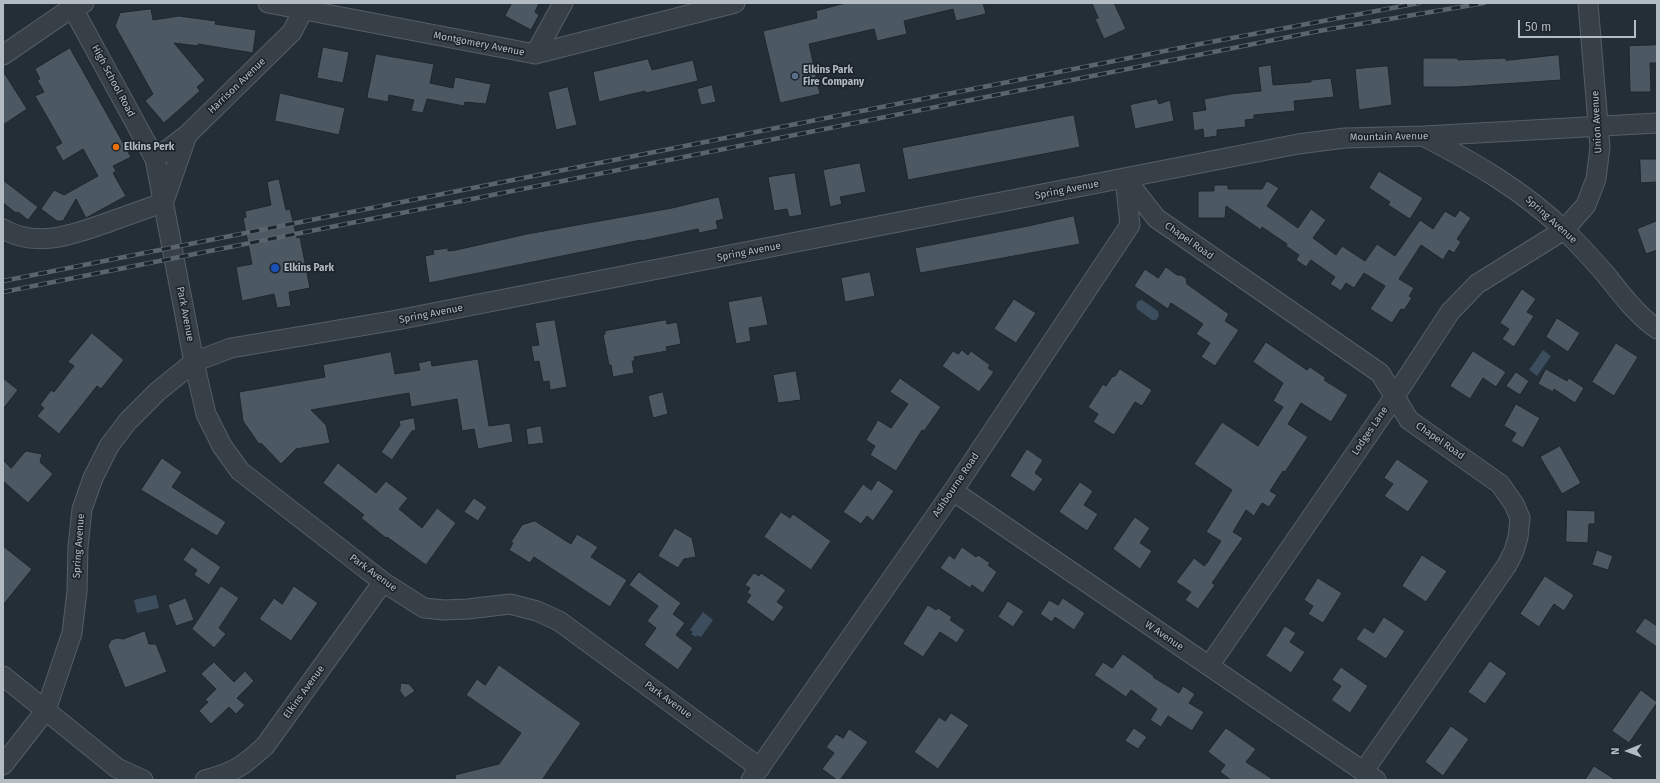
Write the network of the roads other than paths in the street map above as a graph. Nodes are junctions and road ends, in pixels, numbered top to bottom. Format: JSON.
{"nodes":[{"id":1,"x":268,"y":3,"type":"edge"},
{"id":2,"x":563,"y":3,"type":"edge"},
{"id":3,"x":735,"y":3,"type":"edge"},
{"id":4,"x":1588,"y":3,"type":"edge"},
{"id":5,"x":75,"y":4,"type":"edge"},
{"id":6,"x":306,"y":6,"type":"edge"},
{"id":7,"x":535,"y":54,"type":"junction"},
{"id":8,"x":3,"y":55,"type":"edge"},
{"id":9,"x":1657,"y":123,"type":"edge"},
{"id":10,"x":1598,"y":127,"type":"junction"},
{"id":11,"x":186,"y":135,"type":"junction"},
{"id":12,"x":1424,"y":136,"type":"junction"},
{"id":13,"x":155,"y":159,"type":"junction"},
{"id":14,"x":1125,"y":178,"type":"junction"},
{"id":15,"x":164,"y":202,"type":"junction"},
{"id":16,"x":3,"y":229,"type":"edge"},
{"id":17,"x":1564,"y":230,"type":"junction"},
{"id":18,"x":1657,"y":329,"type":"edge"},
{"id":19,"x":194,"y":362,"type":"junction"},
{"id":20,"x":1395,"y":396,"type":"junction"},
{"id":21,"x":953,"y":491,"type":"junction"},
{"id":22,"x":383,"y":582,"type":"junction"},
{"id":23,"x":1209,"y":666,"type":"junction"},
{"id":24,"x":3,"y":676,"type":"edge"},
{"id":25,"x":46,"y":710,"type":"junction"},
{"id":26,"x":3,"y":765,"type":"edge"},
{"id":27,"x":755,"y":774,"type":"edge"},
{"id":28,"x":1369,"y":776,"type":"edge"},
{"id":29,"x":143,"y":780,"type":"edge"},
{"id":30,"x":205,"y":780,"type":"edge"}],
"edges":[{"from":1,"to":6,"type":"street","name":"Montgomery Avenue"},
{"from":2,"to":7,"type":"street"},
{"from":3,"to":7,"type":"street","name":"Montgomery Avenue"},
{"from":4,"to":10,"type":"street","name":"Union Avenue"},
{"from":5,"to":8,"type":"street"},
{"from":5,"to":13,"type":"street","name":"High School Road"},
{"from":6,"to":7,"type":"street","name":"Montgomery Avenue"},
{"from":6,"to":11,"type":"street","name":"Harrison Avenue"},
{"from":9,"to":10,"type":"street","name":"Mountain Avenue"},
{"from":10,"to":12,"type":"street","name":"Mountain Avenue"},
{"from":10,"to":17,"type":"street","name":"Union Avenue"},
{"from":11,"to":13,"type":"street","name":"Harrison Avenue"},
{"from":11,"to":15,"type":"street"},
{"from":12,"to":14,"type":"street","name":"Mountain Avenue"},
{"from":12,"to":17,"type":"street","name":"Spring Avenue"},
{"from":13,"to":15,"type":"street","name":"Park Avenue"},
{"from":14,"to":19,"type":"street","name":"Spring Avenue"},
{"from":14,"to":20,"type":"street","name":"Chapel Road"},
{"from":14,"to":21,"type":"street","name":"Ashbourne Road"},
{"from":15,"to":16,"type":"street"},
{"from":15,"to":19,"type":"street","name":"Park Avenue"},
{"from":17,"to":18,"type":"street","name":"Spring Avenue"},
{"from":17,"to":20,"type":"street","name":"Lodges Lane"},
{"from":19,"to":22,"type":"street","name":"Park Avenue"},
{"from":19,"to":25,"type":"street","name":"Spring Avenue"},
{"from":20,"to":23,"type":"street","name":"Lodges Lane"},
{"from":20,"to":28,"type":"street","name":"Chapel Road"},
{"from":21,"to":23,"type":"street","name":"W Avenue"},
{"from":21,"to":27,"type":"street","name":"Ashbourne Road"},
{"from":22,"to":27,"type":"street","name":"Park Avenue"},
{"from":22,"to":30,"type":"street","name":"Elkins Avenue"},
{"from":23,"to":28,"type":"street","name":"W Avenue"},
{"from":24,"to":25,"type":"street"},
{"from":25,"to":26,"type":"street","name":"Spring Avenue"},
{"from":25,"to":29,"type":"street"}]}
